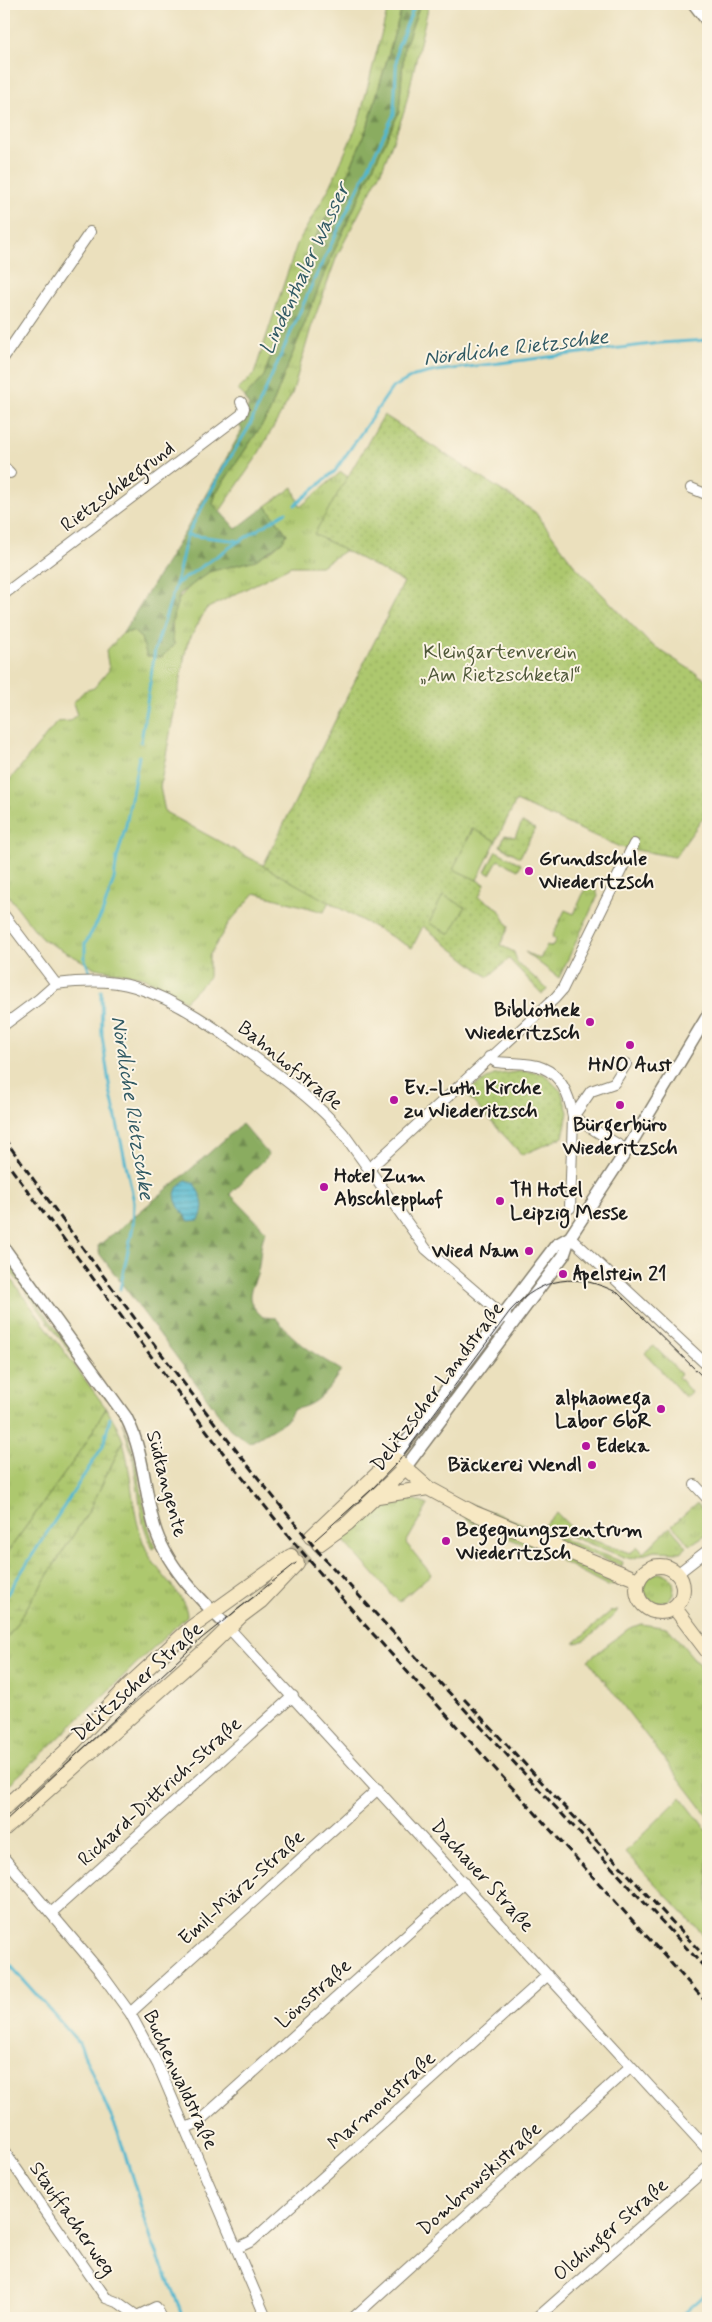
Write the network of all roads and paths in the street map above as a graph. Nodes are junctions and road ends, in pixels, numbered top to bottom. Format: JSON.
{"nodes":[{"id":1,"x":694,"y":4,"type":"edge"},
{"id":2,"x":708,"y":22,"type":"edge"},
{"id":3,"x":90,"y":232,"type":"dead end"},
{"id":4,"x":4,"y":357,"type":"edge"},
{"id":5,"x":241,"y":402,"type":"dead end"},
{"id":6,"x":691,"y":488,"type":"dead end"},
{"id":7,"x":708,"y":495,"type":"edge"},
{"id":8,"x":4,"y":594,"type":"edge"},
{"id":9,"x":634,"y":844,"type":"dead end"},
{"id":10,"x":4,"y":915,"type":"edge"},
{"id":11,"x":56,"y":984,"type":"junction"},
{"id":12,"x":708,"y":1014,"type":"edge"},
{"id":13,"x":4,"y":1025,"type":"edge"},
{"id":14,"x":489,"y":1057,"type":"junction"},
{"id":15,"x":626,"y":1064,"type":"dead end"},
{"id":16,"x":573,"y":1117,"type":"junction"},
{"id":17,"x":627,"y":1150,"type":"junction"},
{"id":18,"x":368,"y":1169,"type":"junction"},
{"id":19,"x":570,"y":1208,"type":"dead end"},
{"id":20,"x":570,"y":1237,"type":"junction"},
{"id":21,"x":4,"y":1248,"type":"edge"},
{"id":22,"x":502,"y":1315,"type":"junction"},
{"id":23,"x":512,"y":1323,"type":"junction"},
{"id":24,"x":708,"y":1366,"type":"edge"},
{"id":25,"x":400,"y":1463,"type":"junction"},
{"id":26,"x":695,"y":1485,"type":"dead end"},
{"id":27,"x":428,"y":1488,"type":"junction"},
{"id":28,"x":378,"y":1496,"type":"junction"},
{"id":29,"x":708,"y":1499,"type":"edge"},
{"id":30,"x":708,"y":1550,"type":"edge"},
{"id":31,"x":677,"y":1574,"type":"junction"},
{"id":32,"x":638,"y":1580,"type":"junction"},
{"id":33,"x":674,"y":1607,"type":"junction"},
{"id":34,"x":213,"y":1611,"type":"junction"},
{"id":35,"x":228,"y":1627,"type":"junction"},
{"id":36,"x":708,"y":1652,"type":"edge"},
{"id":37,"x":293,"y":1696,"type":"junction"},
{"id":38,"x":378,"y":1789,"type":"junction"},
{"id":39,"x":4,"y":1808,"type":"edge"},
{"id":40,"x":4,"y":1829,"type":"edge"},
{"id":41,"x":4,"y":1858,"type":"edge"},
{"id":42,"x":464,"y":1883,"type":"junction"},
{"id":43,"x":52,"y":1913,"type":"junction"},
{"id":44,"x":548,"y":1975,"type":"junction"},
{"id":45,"x":130,"y":2014,"type":"junction"},
{"id":46,"x":632,"y":2066,"type":"junction"},
{"id":47,"x":186,"y":2128,"type":"junction"},
{"id":48,"x":708,"y":2150,"type":"edge"},
{"id":49,"x":4,"y":2151,"type":"edge"},
{"id":50,"x":708,"y":2167,"type":"edge"},
{"id":51,"x":237,"y":2248,"type":"junction"},
{"id":52,"x":162,"y":2318,"type":"edge"},
{"id":53,"x":266,"y":2318,"type":"edge"},
{"id":54,"x":353,"y":2318,"type":"edge"},
{"id":55,"x":537,"y":2318,"type":"edge"}],
"edges":[{"from":1,"to":2,"type":"street"},
{"from":3,"to":4,"type":"street"},
{"from":5,"to":8,"type":"street","name":"Rietzschkegrund"},
{"from":6,"to":7,"type":"street"},
{"from":9,"to":14,"type":"street"},
{"from":10,"to":11,"type":"street"},
{"from":11,"to":13,"type":"street"},
{"from":11,"to":18,"type":"street","name":"Bahnhofstraße"},
{"from":12,"to":17,"type":"street","name":"Delitzscher Landstraße"},
{"from":14,"to":16,"type":"street"},
{"from":14,"to":18,"type":"street"},
{"from":15,"to":16,"type":"street"},
{"from":16,"to":17,"type":"street"},
{"from":16,"to":19,"type":"street"},
{"from":17,"to":20,"type":"street","name":"Delitzscher Landstraße"},
{"from":18,"to":22,"type":"street","name":"Bahnhofstraße"},
{"from":20,"to":22,"type":"street","name":"Delitzscher Landstraße"},
{"from":20,"to":23,"type":"street","name":"Delitzscher Landstraße"},
{"from":20,"to":24,"type":"street"},
{"from":21,"to":34,"type":"street","name":"Südtangente"},
{"from":22,"to":23,"type":"street","name":"Bahnhofstraße"},
{"from":22,"to":25,"type":"street","name":"Delitzscher Landstraße"},
{"from":23,"to":25,"type":"street","name":"Delitzscher Landstraße"},
{"from":25,"to":27,"type":"main road"},
{"from":25,"to":28,"type":"main road","name":"Delitzscher Landstraße"},
{"from":25,"to":28,"type":"main road","name":"Delitzscher Landstraße"},
{"from":26,"to":29,"type":"street"},
{"from":27,"to":28,"type":"main road"},
{"from":27,"to":32,"type":"main road"},
{"from":30,"to":31,"type":"street"},
{"from":31,"to":32,"type":"main road"},
{"from":31,"to":33,"type":"main road"},
{"from":32,"to":33,"type":"main road"},
{"from":33,"to":36,"type":"main road"},
{"from":34,"to":35,"type":"street","name":"Südtangente"},
{"from":34,"to":35,"type":"main road","name":"Delitzscher Straße"},
{"from":34,"to":39,"type":"main road","name":"Delitzscher Straße"},
{"from":35,"to":37,"type":"street","name":"Dachauer Straße"},
{"from":35,"to":40,"type":"main road","name":"Delitzscher Straße"},
{"from":37,"to":38,"type":"street","name":"Dachauer Straße"},
{"from":37,"to":43,"type":"street","name":"Richard-Dittrich-Straße"},
{"from":38,"to":42,"type":"street","name":"Dachauer Straße"},
{"from":38,"to":45,"type":"street","name":"Emil-März-Straße"},
{"from":41,"to":43,"type":"street","name":"Buchenwaldstraße"},
{"from":42,"to":44,"type":"street","name":"Dachauer Straße"},
{"from":42,"to":47,"type":"street","name":"Lönsstraße"},
{"from":43,"to":45,"type":"street","name":"Buchenwaldstraße"},
{"from":44,"to":46,"type":"street","name":"Dachauer Straße"},
{"from":44,"to":51,"type":"street","name":"Marmontstraße"},
{"from":45,"to":47,"type":"street","name":"Buchenwaldstraße"},
{"from":46,"to":48,"type":"street","name":"Dachauer Straße"},
{"from":46,"to":54,"type":"street","name":"Dombrowskistraße"},
{"from":47,"to":51,"type":"street","name":"Buchenwaldstraße"},
{"from":49,"to":52,"type":"street","name":"Stauffacherweg"},
{"from":50,"to":55,"type":"street","name":"Olchinger Straße"},
{"from":51,"to":53,"type":"street","name":"Buchenwaldstraße"}]}
